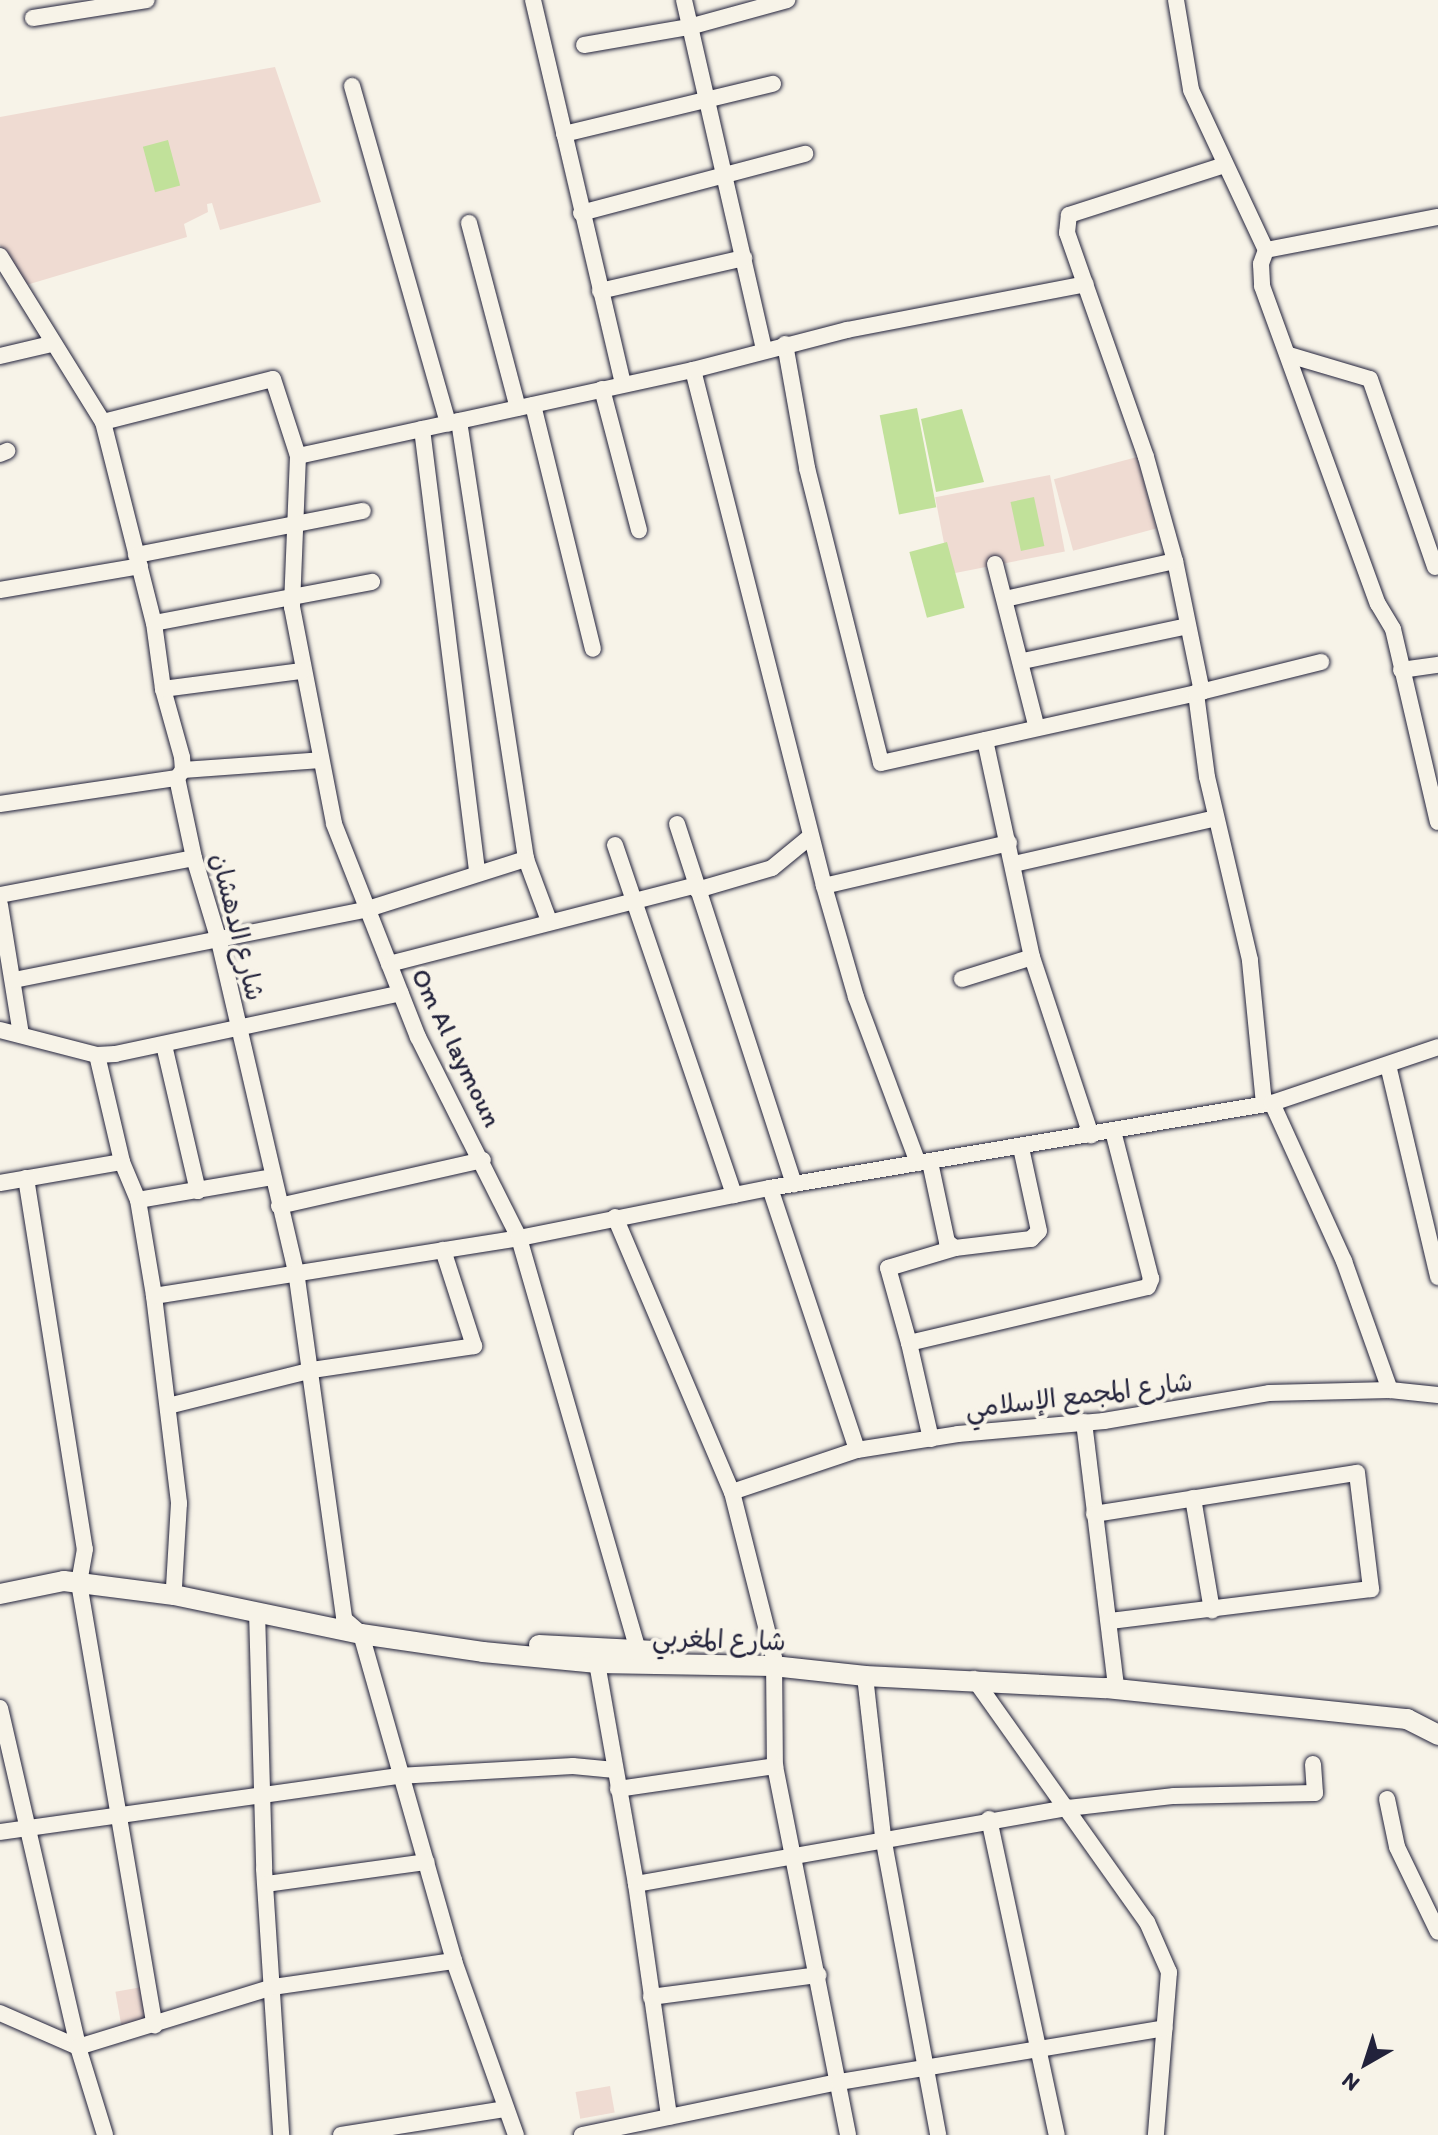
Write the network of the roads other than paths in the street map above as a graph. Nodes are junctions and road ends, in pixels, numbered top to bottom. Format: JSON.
{"nodes":[{"id":1,"x":147,"y":0,"type":"edge"},
{"id":2,"x":533,"y":0,"type":"edge"},
{"id":3,"x":684,"y":0,"type":"edge"},
{"id":4,"x":787,"y":0,"type":"edge"},
{"id":5,"x":1176,"y":0,"type":"edge"},
{"id":6,"x":33,"y":18,"type":"dead end"},
{"id":7,"x":689,"y":27,"type":"junction"},
{"id":8,"x":584,"y":45,"type":"dead end"},
{"id":9,"x":773,"y":84,"type":"dead end"},
{"id":10,"x":352,"y":86,"type":"dead end"},
{"id":11,"x":706,"y":102,"type":"junction"},
{"id":12,"x":564,"y":134,"type":"junction"},
{"id":13,"x":805,"y":154,"type":"dead end"},
{"id":14,"x":1225,"y":165,"type":"junction"},
{"id":15,"x":727,"y":175,"type":"junction"},
{"id":16,"x":581,"y":213,"type":"junction"},
{"id":17,"x":1438,"y":217,"type":"edge"},
{"id":18,"x":469,"y":223,"type":"dead end"},
{"id":19,"x":1266,"y":250,"type":"junction"},
{"id":20,"x":0,"y":256,"type":"edge"},
{"id":21,"x":744,"y":258,"type":"junction"},
{"id":22,"x":1086,"y":284,"type":"junction"},
{"id":23,"x":600,"y":291,"type":"junction"},
{"id":24,"x":51,"y":344,"type":"junction"},
{"id":25,"x":785,"y":344,"type":"junction"},
{"id":26,"x":764,"y":349,"type":"junction"},
{"id":27,"x":1289,"y":355,"type":"junction"},
{"id":28,"x":0,"y":356,"type":"edge"},
{"id":29,"x":693,"y":370,"type":"junction"},
{"id":30,"x":623,"y":384,"type":"junction"},
{"id":31,"x":602,"y":389,"type":"junction"},
{"id":32,"x":526,"y":406,"type":"junction"},
{"id":33,"x":103,"y":422,"type":"junction"},
{"id":34,"x":454,"y":422,"type":"junction"},
{"id":35,"x":422,"y":429,"type":"junction"},
{"id":36,"x":298,"y":456,"type":"junction"},
{"id":37,"x":363,"y":511,"type":"dead end"},
{"id":38,"x":298,"y":527,"type":"junction"},
{"id":39,"x":639,"y":530,"type":"dead end"},
{"id":40,"x":138,"y":560,"type":"junction"},
{"id":41,"x":1175,"y":561,"type":"junction"},
{"id":42,"x":995,"y":564,"type":"dead end"},
{"id":43,"x":1435,"y":567,"type":"dead end"},
{"id":44,"x":372,"y":582,"type":"dead end"},
{"id":45,"x":0,"y":590,"type":"edge"},
{"id":46,"x":293,"y":596,"type":"junction"},
{"id":47,"x":1005,"y":599,"type":"junction"},
{"id":48,"x":154,"y":623,"type":"junction"},
{"id":49,"x":1187,"y":626,"type":"junction"},
{"id":50,"x":593,"y":649,"type":"dead end"},
{"id":51,"x":1023,"y":661,"type":"junction"},
{"id":52,"x":1321,"y":662,"type":"dead end"},
{"id":53,"x":1438,"y":665,"type":"edge"},
{"id":54,"x":1401,"y":670,"type":"junction"},
{"id":55,"x":302,"y":671,"type":"junction"},
{"id":56,"x":163,"y":689,"type":"junction"},
{"id":57,"x":1199,"y":692,"type":"junction"},
{"id":58,"x":1036,"y":725,"type":"junction"},
{"id":59,"x":985,"y":740,"type":"junction"},
{"id":60,"x":321,"y":760,"type":"junction"},
{"id":61,"x":180,"y":774,"type":"junction"},
{"id":62,"x":0,"y":804,"type":"edge"},
{"id":63,"x":1216,"y":818,"type":"junction"},
{"id":64,"x":1438,"y":822,"type":"edge"},
{"id":65,"x":677,"y":824,"type":"dead end"},
{"id":66,"x":811,"y":836,"type":"junction"},
{"id":67,"x":1009,"y":843,"type":"junction"},
{"id":68,"x":615,"y":845,"type":"dead end"},
{"id":69,"x":194,"y":858,"type":"junction"},
{"id":70,"x":526,"y":859,"type":"junction"},
{"id":71,"x":1014,"y":864,"type":"junction"},
{"id":72,"x":477,"y":873,"type":"junction"},
{"id":73,"x":824,"y":886,"type":"junction"},
{"id":74,"x":697,"y":887,"type":"junction"},
{"id":75,"x":0,"y":895,"type":"edge"},
{"id":76,"x":635,"y":901,"type":"junction"},
{"id":77,"x":0,"y":905,"type":"edge"},
{"id":78,"x":368,"y":909,"type":"junction"},
{"id":79,"x":549,"y":921,"type":"junction"},
{"id":80,"x":219,"y":941,"type":"junction"},
{"id":81,"x":1032,"y":957,"type":"junction"},
{"id":82,"x":389,"y":964,"type":"junction"},
{"id":83,"x":962,"y":979,"type":"dead end"},
{"id":84,"x":14,"y":980,"type":"junction"},
{"id":85,"x":401,"y":993,"type":"junction"},
{"id":86,"x":238,"y":1029,"type":"junction"},
{"id":87,"x":0,"y":1030,"type":"edge"},
{"id":88,"x":21,"y":1034,"type":"junction"},
{"id":89,"x":164,"y":1045,"type":"junction"},
{"id":90,"x":1438,"y":1047,"type":"edge"},
{"id":91,"x":97,"y":1055,"type":"junction"},
{"id":92,"x":1388,"y":1065,"type":"junction"},
{"id":93,"x":1268,"y":1103,"type":"junction"},
{"id":94,"x":1113,"y":1131,"type":"junction"},
{"id":95,"x":1091,"y":1135,"type":"junction"},
{"id":96,"x":1021,"y":1148,"type":"junction"},
{"id":97,"x":483,"y":1160,"type":"junction"},
{"id":98,"x":122,"y":1162,"type":"junction"},
{"id":99,"x":924,"y":1162,"type":"junction"},
{"id":100,"x":272,"y":1177,"type":"junction"},
{"id":101,"x":26,"y":1178,"type":"junction"},
{"id":102,"x":0,"y":1183,"type":"edge"},
{"id":103,"x":794,"y":1184,"type":"junction"},
{"id":104,"x":770,"y":1188,"type":"junction"},
{"id":105,"x":198,"y":1191,"type":"junction"},
{"id":106,"x":734,"y":1195,"type":"junction"},
{"id":107,"x":138,"y":1200,"type":"junction"},
{"id":108,"x":279,"y":1206,"type":"junction"},
{"id":109,"x":615,"y":1217,"type":"junction"},
{"id":110,"x":519,"y":1238,"type":"junction"},
{"id":111,"x":955,"y":1248,"type":"junction"},
{"id":112,"x":443,"y":1250,"type":"junction"},
{"id":113,"x":296,"y":1271,"type":"junction"},
{"id":114,"x":1438,"y":1277,"type":"edge"},
{"id":115,"x":154,"y":1296,"type":"junction"},
{"id":116,"x":909,"y":1343,"type":"junction"},
{"id":117,"x":312,"y":1370,"type":"junction"},
{"id":118,"x":1390,"y":1390,"type":"junction"},
{"id":119,"x":1438,"y":1395,"type":"edge"},
{"id":120,"x":168,"y":1406,"type":"junction"},
{"id":121,"x":1084,"y":1422,"type":"junction"},
{"id":122,"x":931,"y":1439,"type":"junction"},
{"id":123,"x":857,"y":1450,"type":"junction"},
{"id":124,"x":732,"y":1492,"type":"junction"},
{"id":125,"x":1193,"y":1498,"type":"junction"},
{"id":126,"x":1094,"y":1514,"type":"junction"},
{"id":127,"x":80,"y":1577,"type":"junction"},
{"id":128,"x":0,"y":1581,"type":"edge"},
{"id":129,"x":174,"y":1586,"type":"junction"},
{"id":130,"x":0,"y":1594,"type":"edge"},
{"id":131,"x":1212,"y":1610,"type":"junction"},
{"id":132,"x":257,"y":1611,"type":"junction"},
{"id":133,"x":344,"y":1619,"type":"junction"},
{"id":134,"x":1110,"y":1621,"type":"junction"},
{"id":135,"x":361,"y":1634,"type":"junction"},
{"id":136,"x":638,"y":1650,"type":"junction"},
{"id":137,"x":774,"y":1662,"type":"junction"},
{"id":138,"x":597,"y":1663,"type":"junction"},
{"id":139,"x":865,"y":1676,"type":"junction"},
{"id":140,"x":974,"y":1679,"type":"junction"},
{"id":141,"x":1115,"y":1680,"type":"junction"},
{"id":142,"x":0,"y":1708,"type":"edge"},
{"id":143,"x":1438,"y":1734,"type":"edge"},
{"id":144,"x":1313,"y":1764,"type":"dead end"},
{"id":145,"x":775,"y":1766,"type":"junction"},
{"id":146,"x":615,"y":1770,"type":"junction"},
{"id":147,"x":398,"y":1776,"type":"junction"},
{"id":148,"x":618,"y":1789,"type":"junction"},
{"id":149,"x":264,"y":1797,"type":"junction"},
{"id":150,"x":1387,"y":1799,"type":"dead end"},
{"id":151,"x":1068,"y":1808,"type":"junction"},
{"id":152,"x":116,"y":1814,"type":"junction"},
{"id":153,"x":989,"y":1819,"type":"junction"},
{"id":154,"x":31,"y":1828,"type":"junction"},
{"id":155,"x":0,"y":1832,"type":"edge"},
{"id":156,"x":883,"y":1837,"type":"junction"},
{"id":157,"x":792,"y":1856,"type":"junction"},
{"id":158,"x":427,"y":1862,"type":"junction"},
{"id":159,"x":266,"y":1884,"type":"junction"},
{"id":160,"x":636,"y":1884,"type":"junction"},
{"id":161,"x":1438,"y":1932,"type":"edge"},
{"id":162,"x":454,"y":1961,"type":"junction"},
{"id":163,"x":819,"y":1975,"type":"junction"},
{"id":164,"x":273,"y":1987,"type":"junction"},
{"id":165,"x":651,"y":1997,"type":"junction"},
{"id":166,"x":0,"y":2013,"type":"edge"},
{"id":167,"x":155,"y":2026,"type":"junction"},
{"id":168,"x":1165,"y":2028,"type":"junction"},
{"id":169,"x":78,"y":2047,"type":"junction"},
{"id":170,"x":1040,"y":2049,"type":"junction"},
{"id":171,"x":925,"y":2067,"type":"junction"},
{"id":172,"x":839,"y":2082,"type":"junction"},
{"id":173,"x":506,"y":2109,"type":"junction"},
{"id":174,"x":669,"y":2117,"type":"junction"},
{"id":175,"x":618,"y":2132,"type":"edge"},
{"id":176,"x":105,"y":2135,"type":"edge"},
{"id":177,"x":281,"y":2135,"type":"edge"},
{"id":178,"x":341,"y":2135,"type":"edge"},
{"id":179,"x":516,"y":2135,"type":"edge"},
{"id":180,"x":582,"y":2135,"type":"edge"},
{"id":181,"x":848,"y":2135,"type":"edge"},
{"id":182,"x":938,"y":2135,"type":"edge"},
{"id":183,"x":1057,"y":2135,"type":"edge"},
{"id":184,"x":1156,"y":2135,"type":"edge"}],
"edges":[{"from":1,"to":6,"type":"street"},
{"from":2,"to":12,"type":"street"},
{"from":3,"to":7,"type":"street"},
{"from":4,"to":7,"type":"street"},
{"from":5,"to":14,"type":"street"},
{"from":7,"to":8,"type":"street"},
{"from":7,"to":11,"type":"street"},
{"from":9,"to":11,"type":"street"},
{"from":10,"to":34,"type":"street"},
{"from":11,"to":12,"type":"street"},
{"from":11,"to":15,"type":"street"},
{"from":12,"to":16,"type":"street"},
{"from":13,"to":15,"type":"street"},
{"from":14,"to":19,"type":"street"},
{"from":14,"to":22,"type":"street"},
{"from":15,"to":16,"type":"street"},
{"from":15,"to":21,"type":"street"},
{"from":16,"to":23,"type":"street"},
{"from":17,"to":19,"type":"street"},
{"from":18,"to":32,"type":"street"},
{"from":19,"to":27,"type":"street"},
{"from":20,"to":24,"type":"street","name":"شارع الدهشان"},
{"from":21,"to":23,"type":"street"},
{"from":21,"to":26,"type":"street"},
{"from":22,"to":25,"type":"street"},
{"from":22,"to":41,"type":"street"},
{"from":23,"to":30,"type":"street"},
{"from":24,"to":28,"type":"street"},
{"from":24,"to":33,"type":"street","name":"شارع الدهشان"},
{"from":25,"to":26,"type":"street"},
{"from":25,"to":59,"type":"street"},
{"from":26,"to":29,"type":"street"},
{"from":27,"to":43,"type":"street"},
{"from":27,"to":54,"type":"street"},
{"from":29,"to":30,"type":"street"},
{"from":29,"to":66,"type":"street"},
{"from":30,"to":31,"type":"street"},
{"from":31,"to":32,"type":"street"},
{"from":31,"to":39,"type":"street"},
{"from":32,"to":34,"type":"street"},
{"from":32,"to":50,"type":"street"},
{"from":33,"to":36,"type":"street","name":"Om Al laymoun"},
{"from":33,"to":40,"type":"street","name":"شارع الدهشان"},
{"from":34,"to":35,"type":"street"},
{"from":34,"to":70,"type":"street"},
{"from":35,"to":36,"type":"street"},
{"from":35,"to":72,"type":"street"},
{"from":36,"to":38,"type":"street","name":"Om Al laymoun"},
{"from":37,"to":38,"type":"street"},
{"from":38,"to":40,"type":"street"},
{"from":38,"to":46,"type":"street","name":"Om Al laymoun"},
{"from":40,"to":45,"type":"street"},
{"from":40,"to":48,"type":"street","name":"شارع الدهشان"},
{"from":41,"to":47,"type":"street"},
{"from":41,"to":49,"type":"street"},
{"from":42,"to":47,"type":"street"},
{"from":44,"to":46,"type":"street"},
{"from":46,"to":48,"type":"street"},
{"from":46,"to":55,"type":"street","name":"Om Al laymoun"},
{"from":47,"to":51,"type":"street"},
{"from":48,"to":56,"type":"street","name":"شارع الدهشان"},
{"from":49,"to":51,"type":"street"},
{"from":49,"to":57,"type":"street"},
{"from":51,"to":58,"type":"street"},
{"from":52,"to":57,"type":"street"},
{"from":53,"to":54,"type":"street"},
{"from":54,"to":64,"type":"street"},
{"from":55,"to":56,"type":"street"},
{"from":55,"to":60,"type":"street","name":"Om Al laymoun"},
{"from":56,"to":61,"type":"street","name":"شارع الدهشان"},
{"from":57,"to":58,"type":"street"},
{"from":57,"to":63,"type":"street"},
{"from":58,"to":59,"type":"street"},
{"from":59,"to":67,"type":"street"},
{"from":60,"to":61,"type":"street"},
{"from":60,"to":78,"type":"street","name":"Om Al laymoun"},
{"from":61,"to":62,"type":"street"},
{"from":61,"to":69,"type":"street","name":"شارع الدهشان"},
{"from":63,"to":71,"type":"street"},
{"from":63,"to":93,"type":"street"},
{"from":65,"to":74,"type":"street"},
{"from":66,"to":73,"type":"street"},
{"from":66,"to":74,"type":"street"},
{"from":67,"to":71,"type":"street"},
{"from":67,"to":73,"type":"street"},
{"from":68,"to":76,"type":"street"},
{"from":69,"to":75,"type":"street"},
{"from":69,"to":80,"type":"street","name":"شارع الدهشان"},
{"from":70,"to":72,"type":"street"},
{"from":70,"to":79,"type":"street"},
{"from":71,"to":81,"type":"street"},
{"from":72,"to":78,"type":"street"},
{"from":73,"to":99,"type":"street"},
{"from":74,"to":76,"type":"street"},
{"from":74,"to":103,"type":"street"},
{"from":76,"to":79,"type":"street"},
{"from":76,"to":106,"type":"street"},
{"from":77,"to":84,"type":"street"},
{"from":78,"to":80,"type":"street"},
{"from":78,"to":82,"type":"street","name":"Om Al laymoun"},
{"from":79,"to":82,"type":"street"},
{"from":80,"to":84,"type":"street"},
{"from":80,"to":86,"type":"street","name":"شارع الدهشان"},
{"from":81,"to":83,"type":"street"},
{"from":81,"to":95,"type":"street"},
{"from":82,"to":85,"type":"street","name":"Om Al laymoun"},
{"from":84,"to":88,"type":"street"},
{"from":85,"to":86,"type":"street"},
{"from":85,"to":97,"type":"street","name":"Om Al laymoun"},
{"from":86,"to":89,"type":"street"},
{"from":86,"to":100,"type":"street","name":"شارع الدهشان"},
{"from":87,"to":88,"type":"street"},
{"from":88,"to":91,"type":"street"},
{"from":89,"to":91,"type":"street"},
{"from":89,"to":105,"type":"street"},
{"from":90,"to":92,"type":"street"},
{"from":91,"to":98,"type":"street"},
{"from":92,"to":93,"type":"street"},
{"from":92,"to":114,"type":"street"},
{"from":93,"to":94,"type":"street"},
{"from":93,"to":118,"type":"street"},
{"from":94,"to":95,"type":"street"},
{"from":94,"to":116,"type":"street"},
{"from":95,"to":96,"type":"street"},
{"from":96,"to":99,"type":"street"},
{"from":96,"to":111,"type":"street"},
{"from":97,"to":108,"type":"street"},
{"from":97,"to":110,"type":"street","name":"Om Al laymoun"},
{"from":98,"to":101,"type":"street"},
{"from":98,"to":107,"type":"street"},
{"from":99,"to":103,"type":"street"},
{"from":99,"to":111,"type":"street"},
{"from":100,"to":105,"type":"street"},
{"from":100,"to":108,"type":"street","name":"شارع الدهشان"},
{"from":101,"to":102,"type":"street"},
{"from":101,"to":127,"type":"street"},
{"from":103,"to":104,"type":"street"},
{"from":104,"to":106,"type":"street"},
{"from":104,"to":123,"type":"street"},
{"from":105,"to":107,"type":"street"},
{"from":106,"to":109,"type":"street"},
{"from":107,"to":115,"type":"street"},
{"from":108,"to":113,"type":"street","name":"شارع الدهشان"},
{"from":109,"to":110,"type":"street"},
{"from":109,"to":124,"type":"street"},
{"from":110,"to":112,"type":"street"},
{"from":110,"to":136,"type":"street","name":"Om Al laymoun"},
{"from":111,"to":116,"type":"street"},
{"from":112,"to":113,"type":"street"},
{"from":112,"to":117,"type":"street"},
{"from":113,"to":115,"type":"street"},
{"from":113,"to":117,"type":"street","name":"شارع الدهشان"},
{"from":115,"to":120,"type":"street"},
{"from":116,"to":122,"type":"street"},
{"from":117,"to":120,"type":"street"},
{"from":117,"to":133,"type":"street","name":"شارع الدهشان"},
{"from":118,"to":119,"type":"street","name":"شارع المجمع الإسلامي"},
{"from":118,"to":121,"type":"street","name":"شارع المجمع الإسلامي"},
{"from":120,"to":129,"type":"street"},
{"from":121,"to":122,"type":"street","name":"شارع المجمع الإسلامي"},
{"from":121,"to":126,"type":"street"},
{"from":122,"to":123,"type":"street","name":"شارع المجمع الإسلامي"},
{"from":123,"to":124,"type":"street","name":"شارع المجمع الإسلامي"},
{"from":124,"to":137,"type":"street"},
{"from":125,"to":126,"type":"street"},
{"from":125,"to":131,"type":"street"},
{"from":125,"to":131,"type":"street"},
{"from":126,"to":134,"type":"street"},
{"from":127,"to":128,"type":"main road","name":"شارع المغربي"},
{"from":127,"to":129,"type":"main road","name":"شارع المغربي"},
{"from":127,"to":130,"type":"main road","name":"شارع المغربي"},
{"from":127,"to":132,"type":"main road","name":"شارع المغربي"},
{"from":127,"to":152,"type":"street"},
{"from":129,"to":133,"type":"main road","name":"شارع المغربي"},
{"from":131,"to":134,"type":"street"},
{"from":132,"to":135,"type":"main road","name":"شارع المغربي"},
{"from":132,"to":149,"type":"street"},
{"from":133,"to":135,"type":"street"},
{"from":133,"to":136,"type":"main road","name":"شارع المغربي"},
{"from":134,"to":141,"type":"street"},
{"from":135,"to":138,"type":"main road","name":"شارع المغربي"},
{"from":135,"to":147,"type":"street"},
{"from":136,"to":137,"type":"main road","name":"شارع المغربي"},
{"from":137,"to":138,"type":"main road","name":"شارع المغربي"},
{"from":137,"to":139,"type":"main road","name":"شارع المغربي"},
{"from":137,"to":141,"type":"main road","name":"شارع المغربي"},
{"from":137,"to":145,"type":"street"},
{"from":138,"to":146,"type":"street"},
{"from":139,"to":140,"type":"main road","name":"شارع المغربي"},
{"from":139,"to":156,"type":"street"},
{"from":140,"to":143,"type":"main road","name":"شارع المغربي"},
{"from":140,"to":151,"type":"street"},
{"from":141,"to":143,"type":"main road","name":"شارع المغربي"},
{"from":142,"to":154,"type":"street"},
{"from":144,"to":151,"type":"street"},
{"from":145,"to":148,"type":"street"},
{"from":145,"to":157,"type":"street"},
{"from":146,"to":147,"type":"street"},
{"from":146,"to":148,"type":"street"},
{"from":147,"to":149,"type":"street"},
{"from":147,"to":158,"type":"street"},
{"from":148,"to":160,"type":"street"},
{"from":149,"to":152,"type":"street"},
{"from":149,"to":159,"type":"street"},
{"from":150,"to":161,"type":"street"},
{"from":151,"to":153,"type":"street"},
{"from":151,"to":168,"type":"street"},
{"from":152,"to":154,"type":"street"},
{"from":152,"to":167,"type":"street"},
{"from":153,"to":156,"type":"street"},
{"from":153,"to":170,"type":"street"},
{"from":154,"to":155,"type":"street"},
{"from":154,"to":169,"type":"street"},
{"from":156,"to":157,"type":"street"},
{"from":156,"to":171,"type":"street"},
{"from":157,"to":160,"type":"street"},
{"from":157,"to":163,"type":"street"},
{"from":158,"to":159,"type":"street"},
{"from":158,"to":162,"type":"street"},
{"from":159,"to":164,"type":"street"},
{"from":160,"to":165,"type":"street"},
{"from":162,"to":164,"type":"street"},
{"from":162,"to":173,"type":"street"},
{"from":163,"to":165,"type":"street"},
{"from":163,"to":172,"type":"street"},
{"from":164,"to":167,"type":"street"},
{"from":164,"to":177,"type":"street"},
{"from":165,"to":174,"type":"street"},
{"from":166,"to":169,"type":"street"},
{"from":167,"to":169,"type":"street"},
{"from":168,"to":170,"type":"street"},
{"from":168,"to":184,"type":"street"},
{"from":169,"to":176,"type":"street"},
{"from":170,"to":171,"type":"street"},
{"from":170,"to":183,"type":"street"},
{"from":171,"to":172,"type":"street"},
{"from":171,"to":182,"type":"street"},
{"from":172,"to":174,"type":"street"},
{"from":172,"to":181,"type":"street"},
{"from":173,"to":178,"type":"street"},
{"from":173,"to":179,"type":"street"},
{"from":174,"to":175,"type":"street"},
{"from":175,"to":180,"type":"street"}]}
